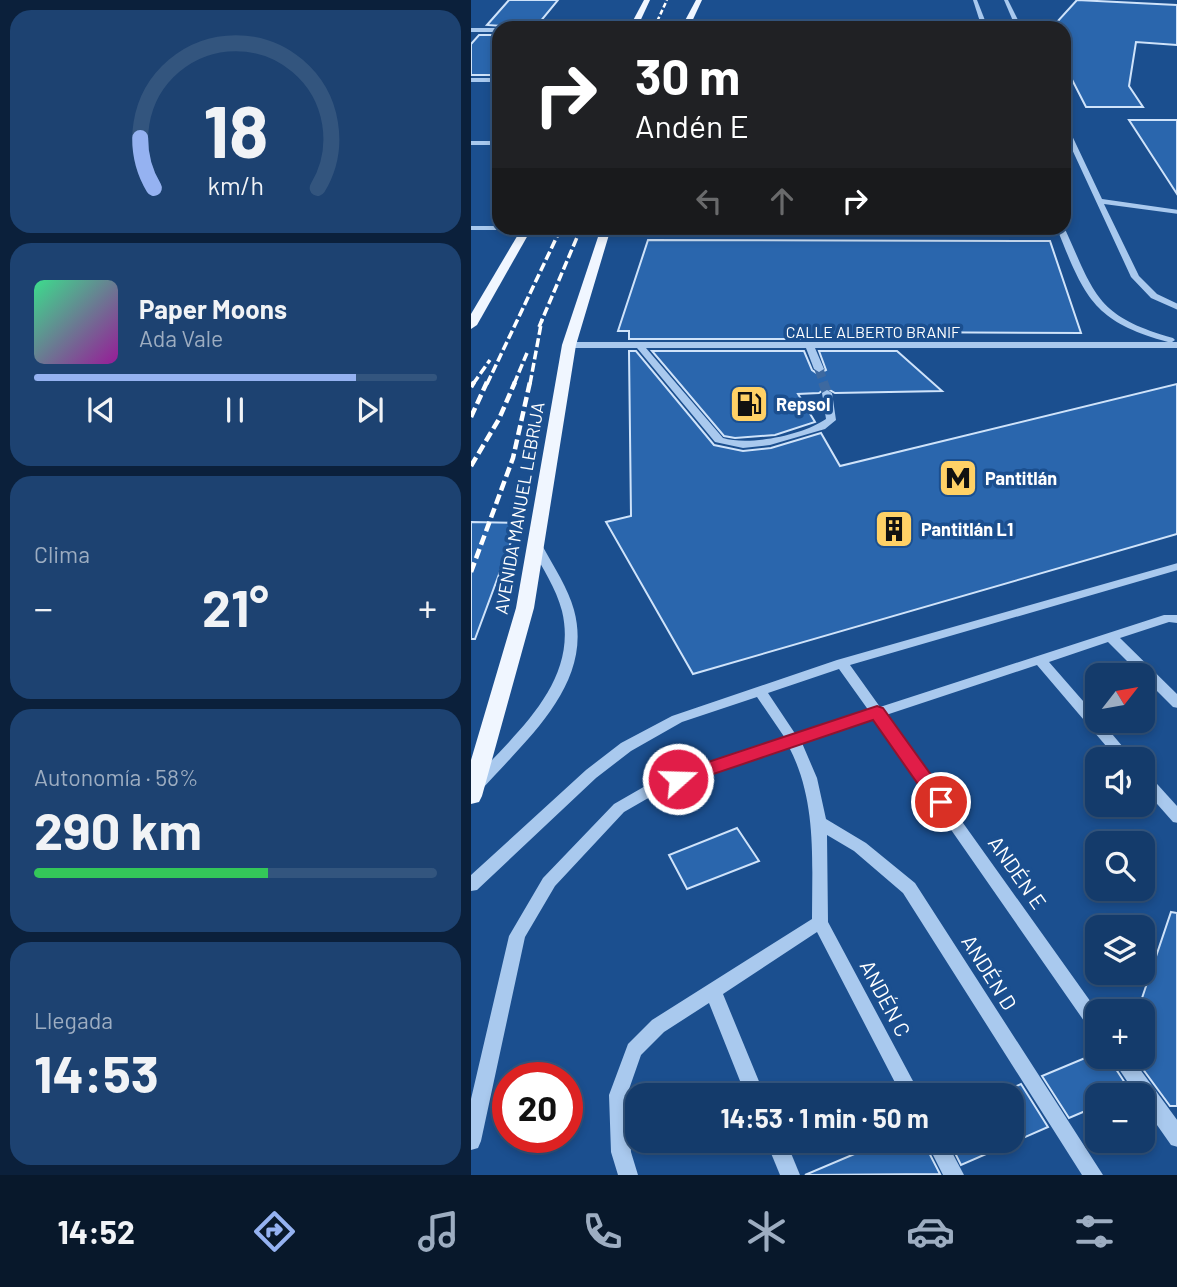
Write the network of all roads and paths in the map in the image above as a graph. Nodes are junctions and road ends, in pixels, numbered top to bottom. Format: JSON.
{"nodes":[{"id":1,"x":647,"y":0,"type":"edge"},
{"id":2,"x":699,"y":0,"type":"edge"},
{"id":3,"x":975,"y":0,"type":"edge"},
{"id":4,"x":1006,"y":0,"type":"edge"},
{"id":5,"x":636,"y":21,"type":"edge"},
{"id":6,"x":688,"y":21,"type":"edge"},
{"id":7,"x":982,"y":21,"type":"edge"},
{"id":8,"x":1016,"y":21,"type":"edge"},
{"id":9,"x":471,"y":30,"type":"edge"},
{"id":10,"x":492,"y":30,"type":"edge"},
{"id":11,"x":471,"y":80,"type":"edge"},
{"id":12,"x":492,"y":80,"type":"edge"},
{"id":13,"x":1071,"y":139,"type":"edge"},
{"id":14,"x":471,"y":143,"type":"edge"},
{"id":15,"x":492,"y":143,"type":"edge"},
{"id":16,"x":1101,"y":201,"type":"junction"},
{"id":17,"x":1177,"y":212,"type":"edge"},
{"id":18,"x":471,"y":228,"type":"edge"},
{"id":19,"x":492,"y":228,"type":"edge"},
{"id":20,"x":523,"y":235,"type":"edge"},
{"id":21,"x":604,"y":235,"type":"edge"},
{"id":22,"x":1065,"y":235,"type":"edge"},
{"id":23,"x":1177,"y":308,"type":"edge"},
{"id":24,"x":471,"y":325,"type":"edge"},
{"id":25,"x":1177,"y":343,"type":"edge"},
{"id":26,"x":569,"y":345,"type":"junction"},
{"id":27,"x":640,"y":346,"type":"junction"},
{"id":28,"x":810,"y":347,"type":"junction"},
{"id":29,"x":819,"y":369,"type":"tunnel mouth"},
{"id":30,"x":827,"y":393,"type":"tunnel mouth"},
{"id":31,"x":537,"y":547,"type":"junction"},
{"id":32,"x":1177,"y":566,"type":"edge"},
{"id":33,"x":1174,"y":622,"type":"edge"},
{"id":34,"x":1111,"y":636,"type":"junction"},
{"id":35,"x":1040,"y":660,"type":"junction"},
{"id":36,"x":842,"y":663,"type":"junction"},
{"id":37,"x":759,"y":690,"type":"junction"},
{"id":38,"x":1177,"y":704,"type":"edge"},
{"id":39,"x":877,"y":713,"type":"junction"},
{"id":40,"x":793,"y":740,"type":"junction"},
{"id":41,"x":1116,"y":747,"type":"edge"},
{"id":42,"x":1155,"y":792,"type":"edge"},
{"id":43,"x":472,"y":793,"type":"edge"},
{"id":44,"x":1177,"y":818,"type":"edge"},
{"id":45,"x":818,"y":822,"type":"junction"},
{"id":46,"x":471,"y":885,"type":"edge"},
{"id":47,"x":820,"y":922,"type":"junction"},
{"id":48,"x":713,"y":992,"type":"junction"},
{"id":49,"x":1085,"y":1008,"type":"edge"},
{"id":50,"x":1128,"y":1069,"type":"edge"},
{"id":51,"x":751,"y":1083,"type":"edge"},
{"id":52,"x":905,"y":1083,"type":"edge"},
{"id":53,"x":1177,"y":1138,"type":"edge"},
{"id":54,"x":471,"y":1141,"type":"edge"},
{"id":55,"x":781,"y":1153,"type":"edge"},
{"id":56,"x":942,"y":1153,"type":"edge"},
{"id":57,"x":629,"y":1175,"type":"edge"},
{"id":58,"x":790,"y":1175,"type":"edge"},
{"id":59,"x":954,"y":1175,"type":"edge"},
{"id":60,"x":1093,"y":1175,"type":"edge"}],
"edges":[{"from":1,"to":5,"type":"main road"},
{"from":2,"to":6,"type":"main road"},
{"from":3,"to":7,"type":"street"},
{"from":4,"to":8,"type":"street"},
{"from":9,"to":10,"type":"street"},
{"from":11,"to":12,"type":"street"},
{"from":13,"to":16,"type":"street"},
{"from":14,"to":15,"type":"street"},
{"from":16,"to":17,"type":"street"},
{"from":16,"to":23,"type":"street"},
{"from":18,"to":19,"type":"street"},
{"from":20,"to":24,"type":"main road"},
{"from":21,"to":26,"type":"main road","name":"AVENIDA MANUEL LEBRIJA"},
{"from":22,"to":25,"type":"street"},
{"from":25,"to":28,"type":"street","name":"CALLE ALBERTO BRANIF"},
{"from":26,"to":27,"type":"street","name":"CALLE ALBERTO BRANIF"},
{"from":26,"to":31,"type":"main road","name":"AVENIDA MANUEL LEBRIJA"},
{"from":27,"to":28,"type":"street","name":"CALLE ALBERTO BRANIF"},
{"from":27,"to":30,"type":"street"},
{"from":28,"to":29,"type":"street"},
{"from":31,"to":43,"type":"main road","name":"AVENIDA MANUEL LEBRIJA"},
{"from":31,"to":43,"type":"street"},
{"from":32,"to":36,"type":"street"},
{"from":33,"to":34,"type":"street"},
{"from":34,"to":35,"type":"street"},
{"from":34,"to":38,"type":"street"},
{"from":35,"to":39,"type":"street"},
{"from":35,"to":41,"type":"street"},
{"from":36,"to":37,"type":"street"},
{"from":36,"to":39,"type":"street","name":"ANDÉN E"},
{"from":37,"to":40,"type":"street"},
{"from":37,"to":46,"type":"street"},
{"from":39,"to":40,"type":"street"},
{"from":39,"to":49,"type":"street","name":"ANDÉN E"},
{"from":40,"to":45,"type":"street"},
{"from":40,"to":54,"type":"street"},
{"from":42,"to":44,"type":"street"},
{"from":45,"to":47,"type":"street"},
{"from":45,"to":60,"type":"street","name":"ANDÉN D"},
{"from":47,"to":48,"type":"street"},
{"from":47,"to":52,"type":"street","name":"ANDÉN C"},
{"from":48,"to":51,"type":"street"},
{"from":48,"to":57,"type":"street"},
{"from":50,"to":53,"type":"street"},
{"from":55,"to":58,"type":"street"},
{"from":56,"to":59,"type":"street"}]}
